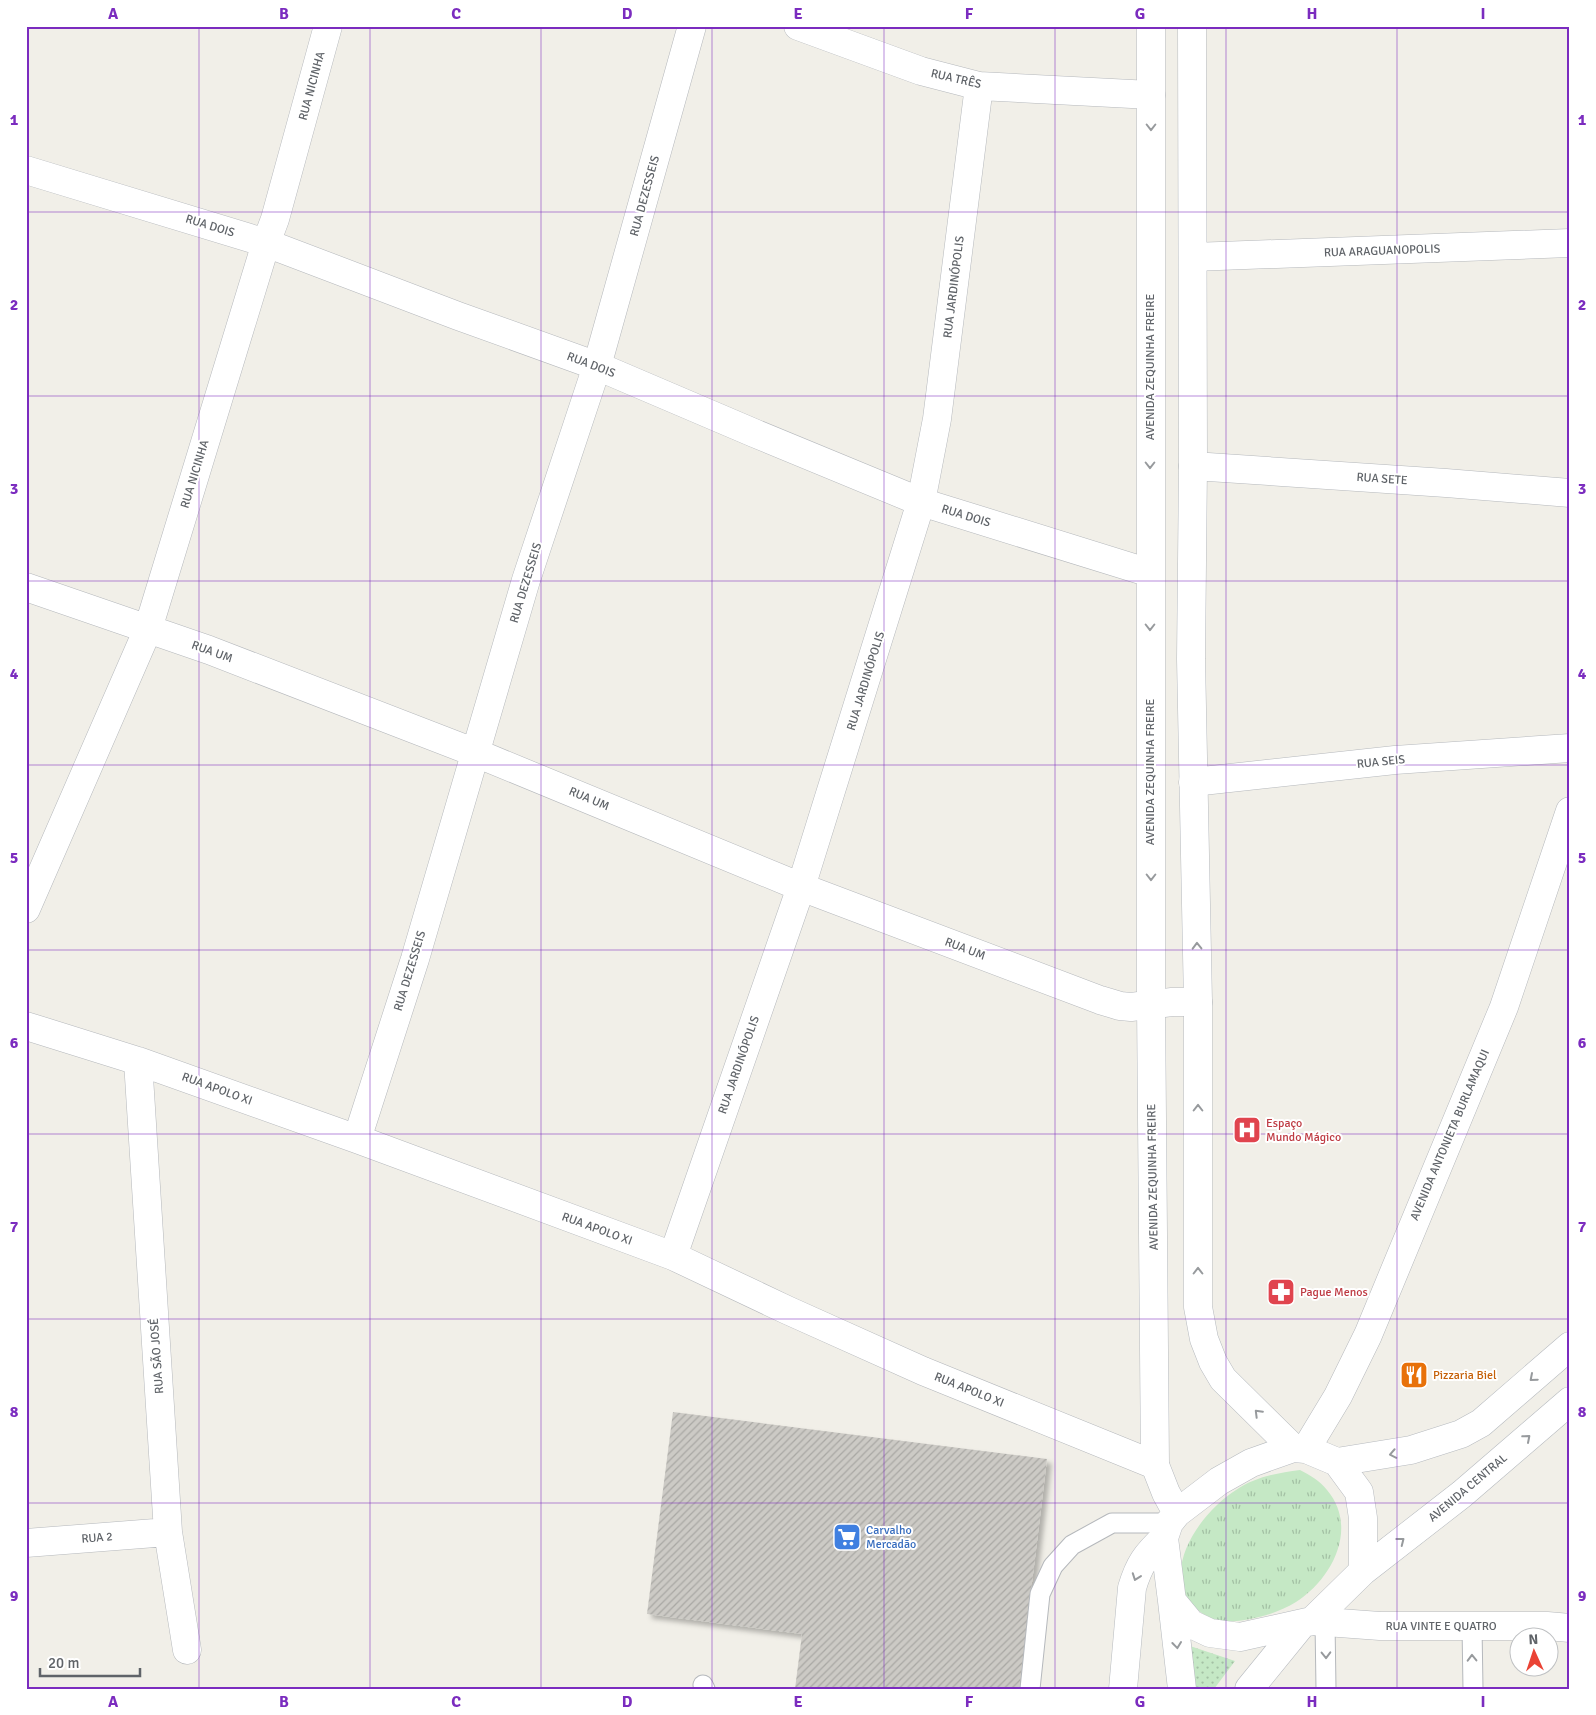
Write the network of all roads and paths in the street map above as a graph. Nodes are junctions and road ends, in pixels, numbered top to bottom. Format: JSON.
{"nodes":[{"id":1,"x":328,"y":26,"type":"edge"},
{"id":2,"x":692,"y":26,"type":"edge"},
{"id":3,"x":798,"y":26,"type":"edge"},
{"id":4,"x":1151,"y":26,"type":"edge"},
{"id":5,"x":1192,"y":26,"type":"edge"},
{"id":6,"x":979,"y":86,"type":"junction"},
{"id":7,"x":1151,"y":95,"type":"junction"},
{"id":8,"x":26,"y":170,"type":"edge"},
{"id":9,"x":266,"y":243,"type":"junction"},
{"id":10,"x":1570,"y":243,"type":"edge"},
{"id":11,"x":1193,"y":257,"type":"junction"},
{"id":12,"x":597,"y":366,"type":"junction"},
{"id":13,"x":1193,"y":466,"type":"junction"},
{"id":14,"x":1570,"y":493,"type":"edge"},
{"id":15,"x":921,"y":502,"type":"junction"},
{"id":16,"x":1150,"y":574,"type":"junction"},
{"id":17,"x":26,"y":587,"type":"edge"},
{"id":18,"x":148,"y":629,"type":"junction"},
{"id":19,"x":1570,"y":748,"type":"edge"},
{"id":20,"x":476,"y":753,"type":"junction"},
{"id":21,"x":1193,"y":782,"type":"junction"},
{"id":22,"x":1570,"y":811,"type":"edge"},
{"id":23,"x":801,"y":887,"type":"junction"},
{"id":24,"x":26,"y":909,"type":"edge"},
{"id":25,"x":1198,"y":1002,"type":"junction"},
{"id":26,"x":1151,"y":1004,"type":"junction"},
{"id":27,"x":26,"y":1026,"type":"edge"},
{"id":28,"x":138,"y":1061,"type":"junction"},
{"id":29,"x":357,"y":1140,"type":"junction"},
{"id":30,"x":673,"y":1256,"type":"junction"},
{"id":31,"x":1570,"y":1346,"type":"edge"},
{"id":32,"x":1570,"y":1401,"type":"edge"},
{"id":33,"x":1299,"y":1448,"type":"junction"},
{"id":34,"x":1337,"y":1462,"type":"junction"},
{"id":35,"x":1155,"y":1465,"type":"junction"},
{"id":36,"x":1170,"y":1525,"type":"junction"},
{"id":37,"x":168,"y":1532,"type":"junction"},
{"id":38,"x":26,"y":1543,"type":"edge"},
{"id":39,"x":1363,"y":1571,"type":"junction"},
{"id":40,"x":1172,"y":1601,"type":"junction"},
{"id":41,"x":1313,"y":1622,"type":"junction"},
{"id":42,"x":1472,"y":1626,"type":"junction"},
{"id":43,"x":1570,"y":1628,"type":"edge"},
{"id":44,"x":186,"y":1650,"type":"dead end"},
{"id":45,"x":1265,"y":1678,"type":"edge"},
{"id":46,"x":1030,"y":1689,"type":"edge"},
{"id":47,"x":1123,"y":1689,"type":"edge"},
{"id":48,"x":1182,"y":1689,"type":"edge"},
{"id":49,"x":1248,"y":1689,"type":"edge"},
{"id":50,"x":1326,"y":1689,"type":"edge"},
{"id":51,"x":1473,"y":1689,"type":"edge"}],
"edges":[{"from":1,"to":9,"type":"street","name":"RUA NICINHA"},
{"from":2,"to":12,"type":"street","name":"RUA DEZESSEIS"},
{"from":3,"to":6,"type":"street","name":"RUA TRÊS"},
{"from":4,"to":7,"type":"street","name":"AVENIDA ZEQUINHA FREIRE"},
{"from":5,"to":11,"type":"street"},
{"from":6,"to":7,"type":"street","name":"RUA TRÊS"},
{"from":6,"to":15,"type":"street","name":"RUA JARDINÓPOLIS"},
{"from":7,"to":16,"type":"street","name":"AVENIDA ZEQUINHA FREIRE","one_way":true},
{"from":8,"to":9,"type":"street","name":"RUA DOIS"},
{"from":9,"to":12,"type":"street","name":"RUA DOIS"},
{"from":9,"to":18,"type":"street","name":"RUA NICINHA"},
{"from":10,"to":11,"type":"street","name":"RUA ARAGUANOPOLIS"},
{"from":11,"to":13,"type":"street"},
{"from":12,"to":15,"type":"street","name":"RUA DOIS"},
{"from":12,"to":20,"type":"street","name":"RUA DEZESSEIS"},
{"from":13,"to":14,"type":"street","name":"RUA SETE"},
{"from":13,"to":21,"type":"street"},
{"from":15,"to":16,"type":"street","name":"RUA DOIS"},
{"from":15,"to":23,"type":"street","name":"RUA JARDINÓPOLIS"},
{"from":16,"to":26,"type":"street","name":"AVENIDA ZEQUINHA FREIRE","one_way":true},
{"from":17,"to":18,"type":"street","name":"RUA UM"},
{"from":18,"to":20,"type":"street","name":"RUA UM"},
{"from":18,"to":24,"type":"street","name":"RUA NICINHA"},
{"from":19,"to":21,"type":"street","name":"RUA SEIS"},
{"from":20,"to":23,"type":"street","name":"RUA UM"},
{"from":20,"to":29,"type":"street","name":"RUA DEZESSEIS"},
{"from":25,"to":21,"type":"street","one_way":true},
{"from":22,"to":33,"type":"street","name":"AVENIDA ANTONIETA BURLAMAQUI"},
{"from":23,"to":26,"type":"street","name":"RUA UM"},
{"from":23,"to":30,"type":"street","name":"RUA JARDINÓPOLIS"},
{"from":25,"to":26,"type":"street","name":"RUA UM"},
{"from":33,"to":25,"type":"street","one_way":true},
{"from":26,"to":35,"type":"street","name":"AVENIDA ZEQUINHA FREIRE"},
{"from":27,"to":28,"type":"street","name":"RUA APOLO XI"},
{"from":28,"to":29,"type":"street","name":"RUA APOLO XI"},
{"from":28,"to":37,"type":"street","name":"RUA SÃO JOSÉ"},
{"from":29,"to":30,"type":"street","name":"RUA APOLO XI"},
{"from":30,"to":35,"type":"street","name":"RUA APOLO XI"},
{"from":31,"to":34,"type":"street","one_way":true},
{"from":39,"to":32,"type":"street","name":"AVENIDA CENTRAL","one_way":true},
{"from":33,"to":34,"type":"street"},
{"from":33,"to":36,"type":"street"},
{"from":34,"to":39,"type":"street"},
{"from":35,"to":36,"type":"street","name":"AVENIDA ZEQUINHA FREIRE"},
{"from":36,"to":40,"type":"street"},
{"from":36,"to":46,"type":"lane"},
{"from":36,"to":47,"type":"street","one_way":true},
{"from":37,"to":38,"type":"street","name":"RUA 2"},
{"from":37,"to":44,"type":"street","name":"RUA SÃO JOSÉ"},
{"from":39,"to":41,"type":"street","name":"AVENIDA CENTRAL"},
{"from":40,"to":41,"type":"street","name":"RUA VINTE E QUATRO"},
{"from":40,"to":48,"type":"street","one_way":true},
{"from":41,"to":42,"type":"street","name":"RUA VINTE E QUATRO"},
{"from":41,"to":45,"type":"street"},
{"from":41,"to":50,"type":"lane","one_way":true},
{"from":42,"to":43,"type":"street","name":"RUA VINTE E QUATRO"},
{"from":51,"to":42,"type":"lane","one_way":true},
{"from":45,"to":49,"type":"street"}]}
